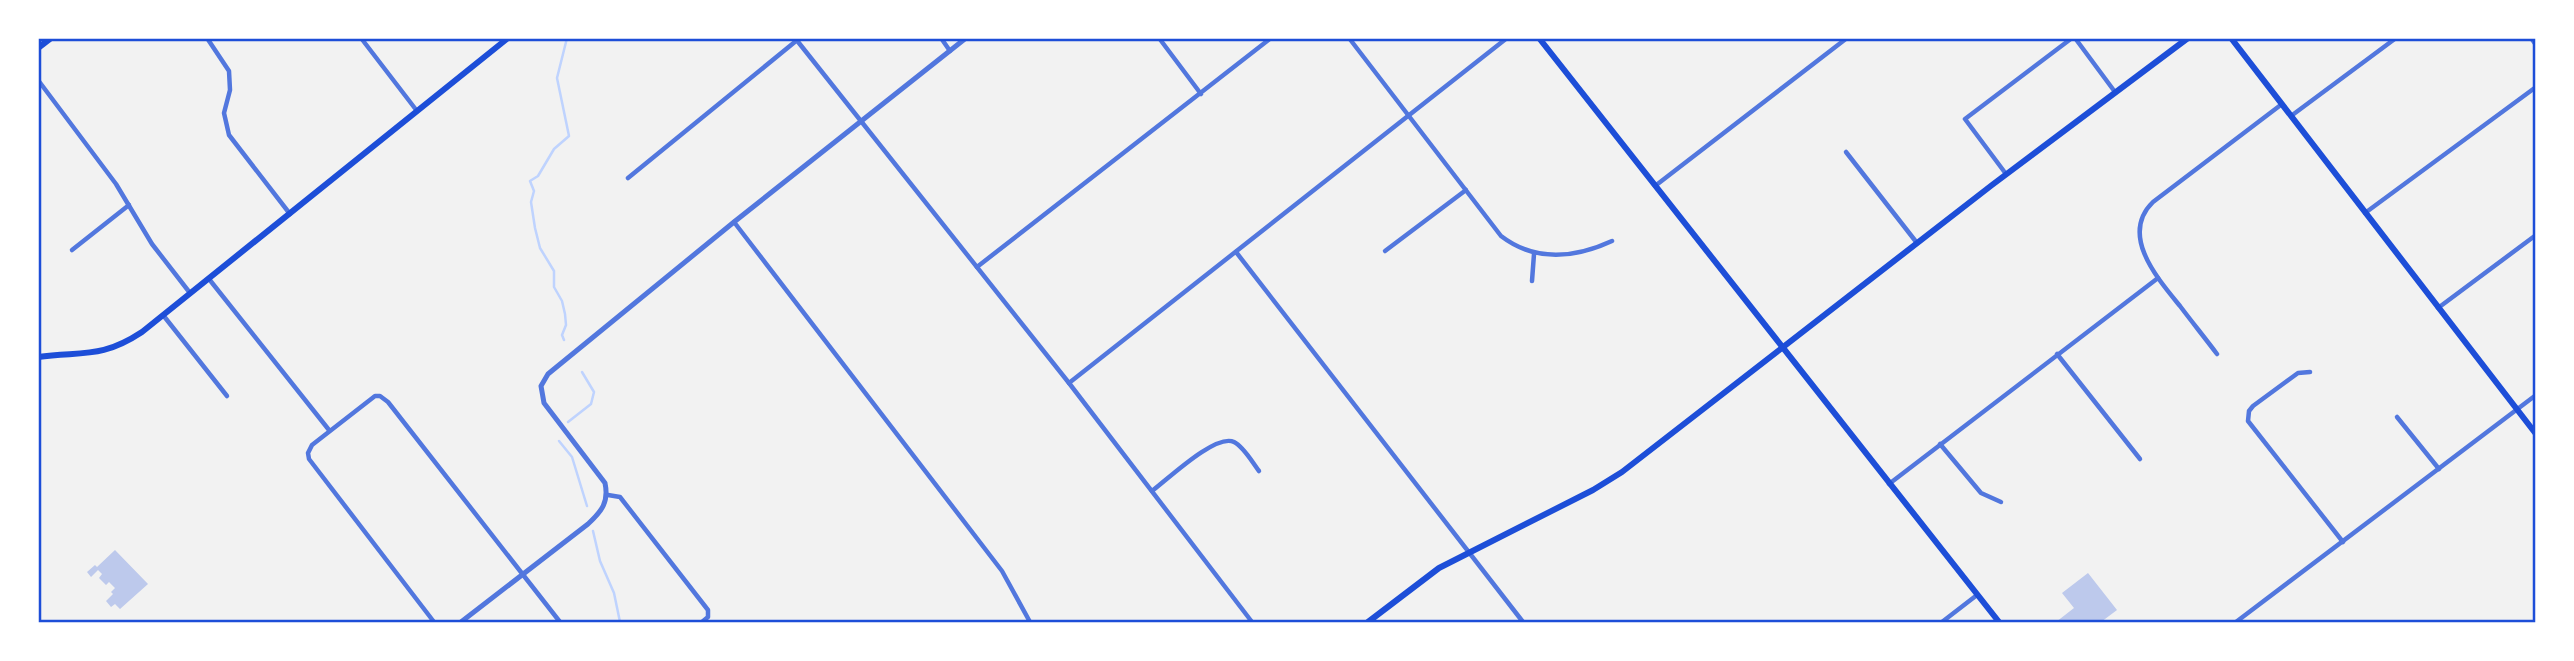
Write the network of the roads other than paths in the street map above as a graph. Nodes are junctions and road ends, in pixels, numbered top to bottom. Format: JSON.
{"nodes":[{"id":1,"x":51,"y":38,"type":"edge"},
{"id":2,"x":207,"y":38,"type":"edge"},
{"id":3,"x":361,"y":38,"type":"edge"},
{"id":4,"x":508,"y":38,"type":"edge"},
{"id":5,"x":941,"y":38,"type":"edge"},
{"id":6,"x":966,"y":38,"type":"edge"},
{"id":7,"x":1159,"y":38,"type":"edge"},
{"id":8,"x":1271,"y":38,"type":"edge"},
{"id":9,"x":1349,"y":38,"type":"edge"},
{"id":10,"x":1507,"y":38,"type":"edge"},
{"id":11,"x":1539,"y":38,"type":"edge"},
{"id":12,"x":1847,"y":38,"type":"edge"},
{"id":13,"x":2074,"y":38,"type":"edge"},
{"id":14,"x":2188,"y":38,"type":"edge"},
{"id":15,"x":2231,"y":38,"type":"edge"},
{"id":16,"x":2396,"y":38,"type":"edge"},
{"id":17,"x":2531,"y":38,"type":"edge"},
{"id":18,"x":796,"y":40,"type":"edge"},
{"id":19,"x":2536,"y":45,"type":"edge"},
{"id":20,"x":38,"y":48,"type":"edge"},
{"id":21,"x":950,"y":51,"type":"junction"},
{"id":22,"x":38,"y":79,"type":"edge"},
{"id":23,"x":2536,"y":87,"type":"edge"},
{"id":24,"x":2115,"y":92,"type":"junction"},
{"id":25,"x":1201,"y":94,"type":"junction"},
{"id":26,"x":2282,"y":104,"type":"junction"},
{"id":27,"x":417,"y":111,"type":"junction"},
{"id":28,"x":1409,"y":115,"type":"junction"},
{"id":29,"x":2291,"y":116,"type":"junction"},
{"id":30,"x":862,"y":121,"type":"junction"},
{"id":31,"x":1846,"y":152,"type":"dead end"},
{"id":32,"x":2006,"y":174,"type":"junction"},
{"id":33,"x":628,"y":178,"type":"dead end"},
{"id":34,"x":1655,"y":186,"type":"junction"},
{"id":35,"x":1466,"y":190,"type":"junction"},
{"id":36,"x":129,"y":205,"type":"junction"},
{"id":37,"x":289,"y":214,"type":"junction"},
{"id":38,"x":2365,"y":214,"type":"junction"},
{"id":39,"x":734,"y":222,"type":"junction"},
{"id":40,"x":2536,"y":236,"type":"edge"},
{"id":41,"x":1612,"y":241,"type":"dead end"},
{"id":42,"x":1917,"y":243,"type":"junction"},
{"id":43,"x":72,"y":250,"type":"dead end"},
{"id":44,"x":1385,"y":251,"type":"dead end"},
{"id":45,"x":1236,"y":252,"type":"junction"},
{"id":46,"x":1534,"y":254,"type":"junction"},
{"id":47,"x":977,"y":267,"type":"junction"},
{"id":48,"x":2158,"y":278,"type":"junction"},
{"id":49,"x":209,"y":279,"type":"junction"},
{"id":50,"x":1532,"y":281,"type":"dead end"},
{"id":51,"x":190,"y":293,"type":"junction"},
{"id":52,"x":2437,"y":308,"type":"junction"},
{"id":53,"x":163,"y":315,"type":"junction"},
{"id":54,"x":1782,"y":348,"type":"junction"},
{"id":55,"x":2057,"y":354,"type":"junction"},
{"id":56,"x":2217,"y":354,"type":"dead end"},
{"id":57,"x":38,"y":357,"type":"edge"},
{"id":58,"x":2310,"y":372,"type":"dead end"},
{"id":59,"x":1069,"y":383,"type":"junction"},
{"id":60,"x":2536,"y":395,"type":"edge"},
{"id":61,"x":227,"y":396,"type":"dead end"},
{"id":62,"x":2516,"y":410,"type":"junction"},
{"id":63,"x":2396,"y":417,"type":"dead end"},
{"id":64,"x":329,"y":430,"type":"junction"},
{"id":65,"x":2536,"y":434,"type":"edge"},
{"id":66,"x":1940,"y":444,"type":"junction"},
{"id":67,"x":2140,"y":459,"type":"dead end"},
{"id":68,"x":2439,"y":469,"type":"junction"},
{"id":69,"x":1259,"y":471,"type":"dead end"},
{"id":70,"x":1888,"y":484,"type":"junction"},
{"id":71,"x":1152,"y":491,"type":"junction"},
{"id":72,"x":608,"y":495,"type":"junction"},
{"id":73,"x":2001,"y":502,"type":"dead end"},
{"id":74,"x":2343,"y":542,"type":"junction"},
{"id":75,"x":1468,"y":552,"type":"junction"},
{"id":76,"x":523,"y":574,"type":"junction"},
{"id":77,"x":1977,"y":595,"type":"junction"},
{"id":78,"x":434,"y":622,"type":"edge"},
{"id":79,"x":461,"y":622,"type":"edge"},
{"id":80,"x":560,"y":622,"type":"edge"},
{"id":81,"x":702,"y":622,"type":"edge"},
{"id":82,"x":1030,"y":622,"type":"edge"},
{"id":83,"x":1252,"y":622,"type":"edge"},
{"id":84,"x":1368,"y":622,"type":"edge"},
{"id":85,"x":1523,"y":622,"type":"edge"},
{"id":86,"x":1942,"y":622,"type":"edge"},
{"id":87,"x":1999,"y":622,"type":"edge"},
{"id":88,"x":2236,"y":622,"type":"edge"}],
"edges":[{"from":1,"to":20,"type":"main road"},
{"from":2,"to":37,"type":"street"},
{"from":3,"to":27,"type":"street"},
{"from":4,"to":27,"type":"main road"},
{"from":5,"to":21,"type":"street"},
{"from":6,"to":21,"type":"street"},
{"from":7,"to":25,"type":"street"},
{"from":8,"to":25,"type":"street"},
{"from":9,"to":28,"type":"street"},
{"from":10,"to":28,"type":"street"},
{"from":11,"to":34,"type":"main road"},
{"from":12,"to":34,"type":"street"},
{"from":13,"to":24,"type":"street"},
{"from":13,"to":32,"type":"street"},
{"from":14,"to":24,"type":"main road"},
{"from":15,"to":26,"type":"main road"},
{"from":16,"to":29,"type":"street"},
{"from":17,"to":19,"type":"street"},
{"from":18,"to":30,"type":"street"},
{"from":18,"to":33,"type":"street"},
{"from":21,"to":30,"type":"street"},
{"from":22,"to":36,"type":"street"},
{"from":23,"to":38,"type":"street"},
{"from":24,"to":32,"type":"main road"},
{"from":25,"to":47,"type":"street"},
{"from":26,"to":29,"type":"main road"},
{"from":26,"to":48,"type":"street"},
{"from":27,"to":37,"type":"main road"},
{"from":28,"to":35,"type":"street"},
{"from":28,"to":45,"type":"street"},
{"from":29,"to":38,"type":"main road"},
{"from":30,"to":39,"type":"street"},
{"from":30,"to":47,"type":"street"},
{"from":31,"to":42,"type":"street"},
{"from":32,"to":42,"type":"main road"},
{"from":34,"to":54,"type":"main road"},
{"from":35,"to":44,"type":"street"},
{"from":35,"to":46,"type":"street"},
{"from":36,"to":43,"type":"street"},
{"from":36,"to":51,"type":"street"},
{"from":37,"to":49,"type":"main road"},
{"from":38,"to":52,"type":"main road"},
{"from":39,"to":72,"type":"street"},
{"from":39,"to":82,"type":"street"},
{"from":40,"to":52,"type":"street"},
{"from":41,"to":46,"type":"street"},
{"from":42,"to":54,"type":"main road"},
{"from":45,"to":59,"type":"street"},
{"from":45,"to":75,"type":"street"},
{"from":46,"to":50,"type":"street"},
{"from":47,"to":59,"type":"street"},
{"from":48,"to":55,"type":"street"},
{"from":48,"to":56,"type":"street"},
{"from":49,"to":51,"type":"main road"},
{"from":49,"to":64,"type":"street"},
{"from":51,"to":53,"type":"main road"},
{"from":52,"to":62,"type":"main road"},
{"from":53,"to":57,"type":"main road"},
{"from":53,"to":61,"type":"street"},
{"from":54,"to":70,"type":"main road"},
{"from":54,"to":75,"type":"main road"},
{"from":55,"to":66,"type":"street"},
{"from":55,"to":67,"type":"street"},
{"from":58,"to":74,"type":"street"},
{"from":59,"to":71,"type":"street"},
{"from":60,"to":62,"type":"street"},
{"from":62,"to":65,"type":"main road"},
{"from":62,"to":68,"type":"street"},
{"from":63,"to":68,"type":"street"},
{"from":64,"to":76,"type":"street"},
{"from":64,"to":78,"type":"street"},
{"from":66,"to":70,"type":"street"},
{"from":66,"to":73,"type":"street"},
{"from":68,"to":74,"type":"street"},
{"from":69,"to":71,"type":"street"},
{"from":70,"to":77,"type":"main road"},
{"from":71,"to":83,"type":"street"},
{"from":72,"to":76,"type":"street"},
{"from":72,"to":81,"type":"street"},
{"from":74,"to":88,"type":"street"},
{"from":75,"to":84,"type":"main road"},
{"from":75,"to":85,"type":"street"},
{"from":76,"to":79,"type":"street"},
{"from":76,"to":80,"type":"street"},
{"from":77,"to":86,"type":"street"},
{"from":77,"to":87,"type":"main road"}]}
